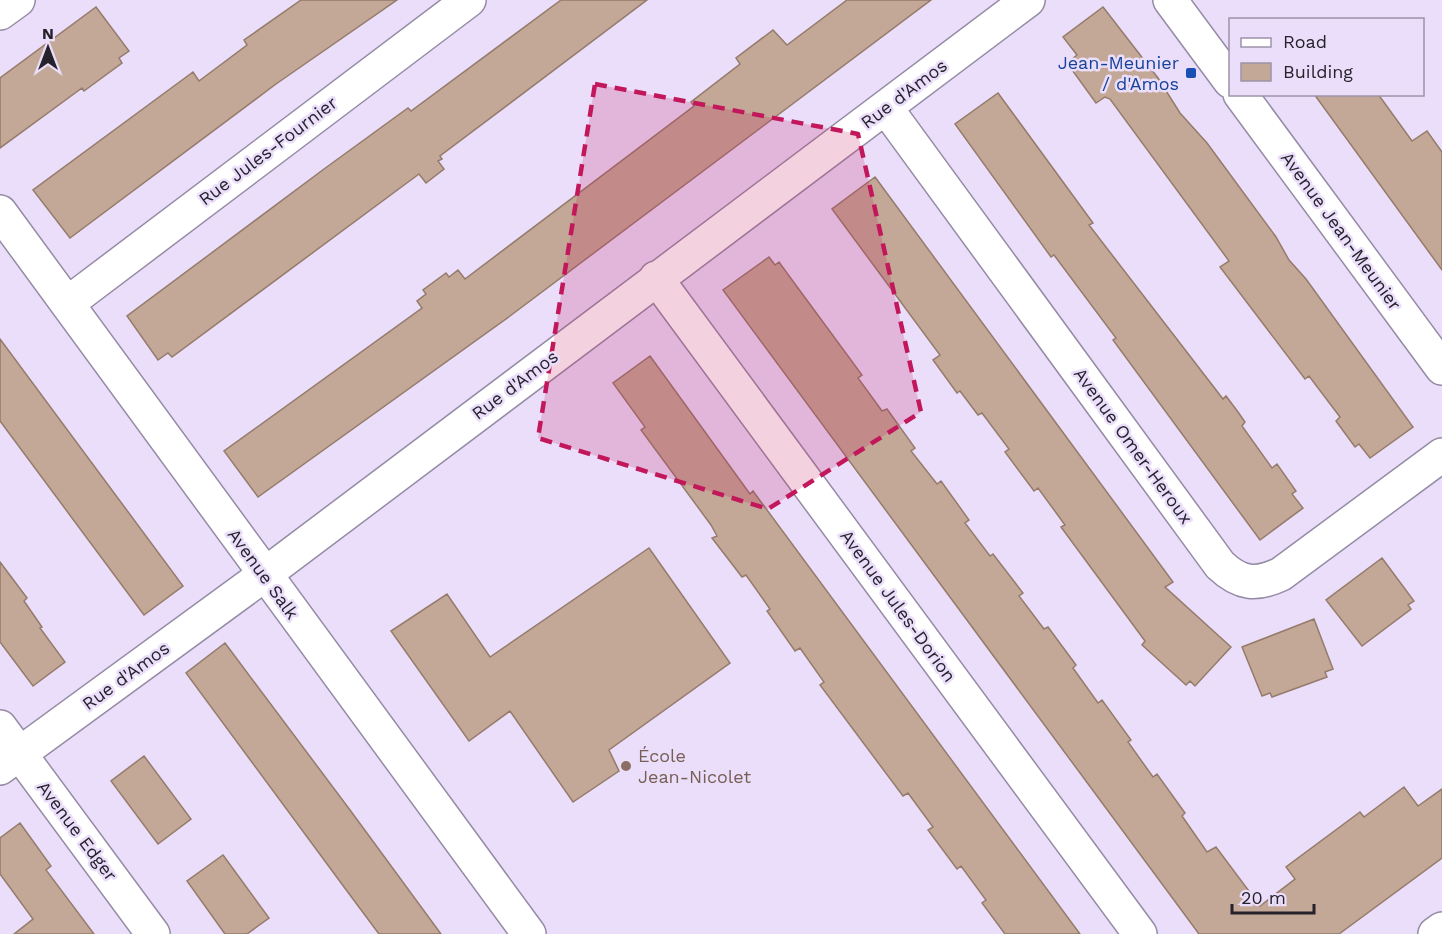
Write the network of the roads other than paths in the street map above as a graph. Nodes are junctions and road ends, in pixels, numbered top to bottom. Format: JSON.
{"nodes":[{"id":1,"x":18,"y":0,"type":"edge"},
{"id":2,"x":1028,"y":0,"type":"edge"},
{"id":3,"x":1170,"y":0,"type":"edge"},
{"id":4,"x":451,"y":5,"type":"edge"},
{"id":5,"x":0,"y":13,"type":"edge"},
{"id":6,"x":1229,"y":80,"type":"edge"},
{"id":7,"x":1241,"y":96,"type":"edge"},
{"id":8,"x":886,"y":108,"type":"junction"},
{"id":9,"x":0,"y":212,"type":"edge"},
{"id":10,"x":656,"y":278,"type":"junction"},
{"id":11,"x":68,"y":303,"type":"junction"},
{"id":12,"x":1442,"y":368,"type":"edge"},
{"id":13,"x":1442,"y":454,"type":"edge"},
{"id":14,"x":264,"y":575,"type":"junction"},
{"id":15,"x":0,"y":727,"type":"edge"},
{"id":16,"x":10,"y":760,"type":"edge"},
{"id":17,"x":1442,"y":929,"type":"edge"},
{"id":18,"x":153,"y":934,"type":"edge"},
{"id":19,"x":529,"y":934,"type":"edge"},
{"id":20,"x":1140,"y":934,"type":"edge"},
{"id":21,"x":1435,"y":934,"type":"edge"}],
"edges":[{"from":1,"to":5,"type":"street"},
{"from":2,"to":8,"type":"street","name":"Rue d'Amos"},
{"from":3,"to":6,"type":"street"},
{"from":4,"to":11,"type":"street","name":"Rue Jules-Fournier"},
{"from":7,"to":12,"type":"street","name":"Avenue Jean-Meunier"},
{"from":8,"to":10,"type":"street","name":"Rue d'Amos"},
{"from":8,"to":13,"type":"street","name":"Avenue Omer-Heroux"},
{"from":9,"to":11,"type":"street","name":"Avenue Salk"},
{"from":10,"to":14,"type":"street","name":"Rue d'Amos"},
{"from":10,"to":20,"type":"street","name":"Avenue Jules-Dorion"},
{"from":11,"to":14,"type":"street","name":"Avenue Salk"},
{"from":14,"to":16,"type":"street","name":"Rue d'Amos"},
{"from":14,"to":19,"type":"street","name":"Avenue Salk"},
{"from":15,"to":16,"type":"street","name":"Avenue Edger"},
{"from":16,"to":18,"type":"street","name":"Avenue Edger"},
{"from":17,"to":21,"type":"street"}]}
